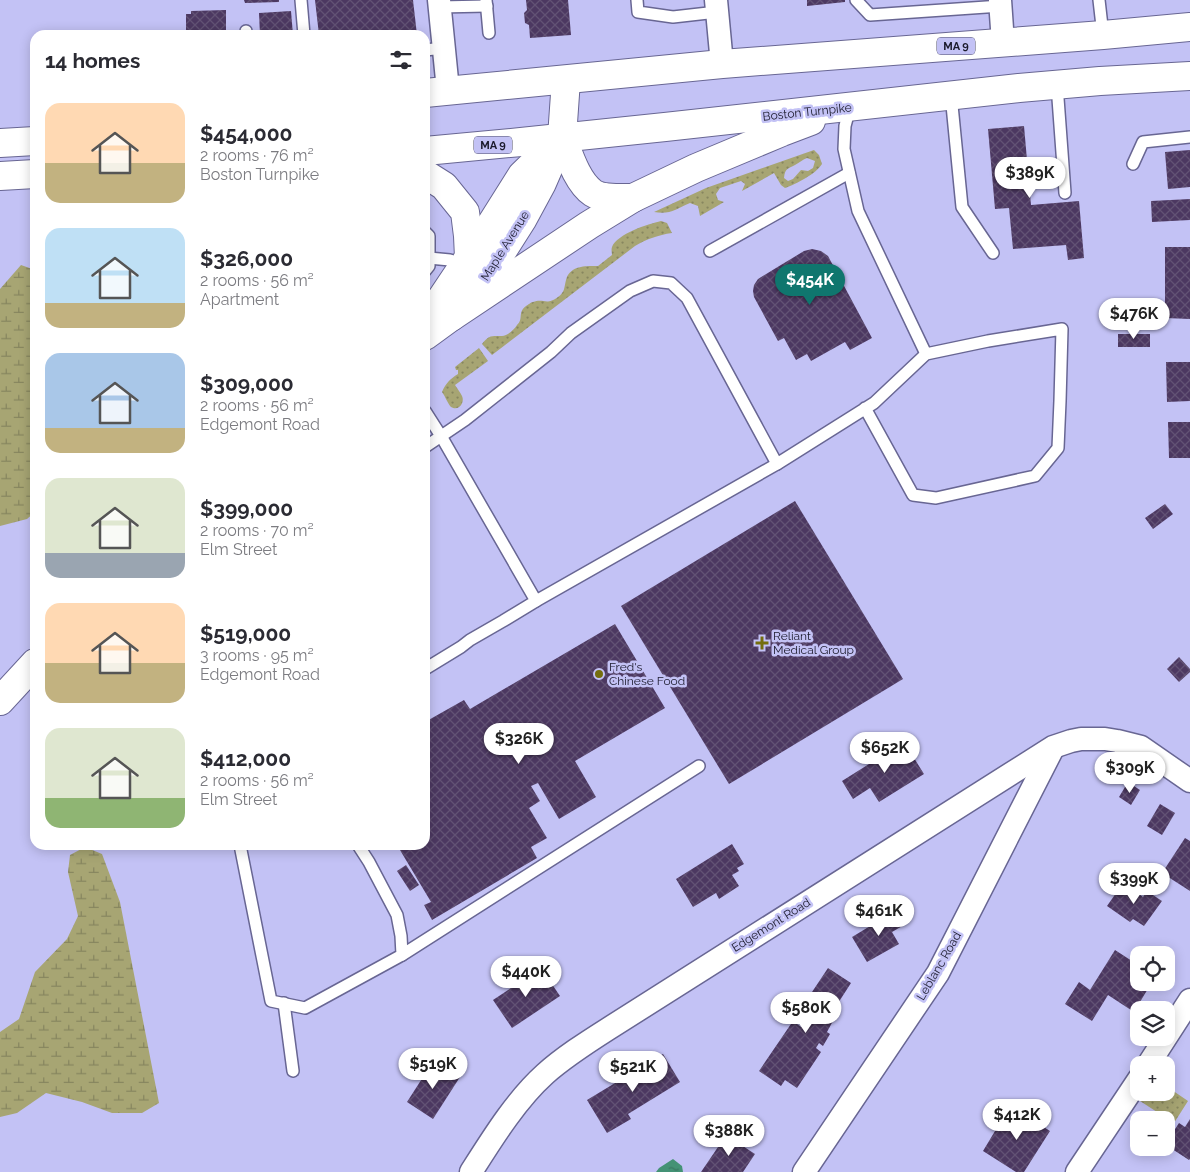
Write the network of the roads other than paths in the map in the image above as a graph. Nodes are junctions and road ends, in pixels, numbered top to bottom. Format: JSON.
{"nodes":[{"id":1,"x":301,"y":0,"type":"edge"},
{"id":2,"x":636,"y":0,"type":"edge"},
{"id":3,"x":856,"y":0,"type":"edge"},
{"id":4,"x":1099,"y":0,"type":"edge"},
{"id":5,"x":439,"y":3,"type":"edge"},
{"id":6,"x":487,"y":3,"type":"edge"},
{"id":7,"x":1000,"y":3,"type":"edge"},
{"id":8,"x":717,"y":6,"type":"edge"},
{"id":9,"x":1190,"y":27,"type":"edge"},
{"id":10,"x":304,"y":30,"type":"edge"},
{"id":11,"x":489,"y":33,"type":"dead end"},
{"id":12,"x":1103,"y":35,"type":"junction"},
{"id":13,"x":1003,"y":42,"type":"junction"},
{"id":14,"x":434,"y":49,"type":"edge"},
{"id":15,"x":722,"y":64,"type":"junction"},
{"id":16,"x":1190,"y":76,"type":"edge"},
{"id":17,"x":566,"y":80,"type":"junction"},
{"id":18,"x":1058,"y":85,"type":"junction"},
{"id":19,"x":436,"y":92,"type":"edge"},
{"id":20,"x":951,"y":95,"type":"junction"},
{"id":21,"x":850,"y":107,"type":"junction"},
{"id":22,"x":562,"y":137,"type":"junction"},
{"id":23,"x":1190,"y":137,"type":"edge"},
{"id":24,"x":30,"y":141,"type":"edge"},
{"id":25,"x":0,"y":143,"type":"edge"},
{"id":26,"x":430,"y":151,"type":"edge"},
{"id":27,"x":1133,"y":164,"type":"dead end"},
{"id":28,"x":849,"y":173,"type":"junction"},
{"id":29,"x":30,"y":174,"type":"edge"},
{"id":30,"x":0,"y":176,"type":"edge"},
{"id":31,"x":430,"y":177,"type":"edge"},
{"id":32,"x":1065,"y":193,"type":"dead end"},
{"id":33,"x":633,"y":198,"type":"junction"},
{"id":34,"x":710,"y":251,"type":"dead end"},
{"id":35,"x":992,"y":253,"type":"dead end"},
{"id":36,"x":430,"y":258,"type":"edge"},
{"id":37,"x":462,"y":268,"type":"junction"},
{"id":38,"x":438,"y":318,"type":"edge"},
{"id":39,"x":430,"y":329,"type":"edge"},
{"id":40,"x":926,"y":354,"type":"junction"},
{"id":41,"x":865,"y":408,"type":"junction"},
{"id":42,"x":430,"y":419,"type":"edge"},
{"id":43,"x":441,"y":436,"type":"junction"},
{"id":44,"x":430,"y":444,"type":"edge"},
{"id":45,"x":777,"y":464,"type":"junction"},
{"id":46,"x":536,"y":601,"type":"junction"},
{"id":47,"x":430,"y":666,"type":"edge"},
{"id":48,"x":30,"y":668,"type":"edge"},
{"id":49,"x":0,"y":701,"type":"edge"},
{"id":50,"x":1053,"y":747,"type":"junction"},
{"id":51,"x":699,"y":766,"type":"dead end"},
{"id":52,"x":1190,"y":781,"type":"edge"},
{"id":53,"x":241,"y":850,"type":"edge"},
{"id":54,"x":361,"y":850,"type":"edge"},
{"id":55,"x":402,"y":955,"type":"junction"},
{"id":56,"x":1190,"y":1000,"type":"edge"},
{"id":57,"x":284,"y":1004,"type":"junction"},
{"id":58,"x":1154,"y":1056,"type":"edge"},
{"id":59,"x":293,"y":1072,"type":"dead end"},
{"id":60,"x":1130,"y":1092,"type":"edge"},
{"id":61,"x":471,"y":1172,"type":"edge"},
{"id":62,"x":804,"y":1172,"type":"edge"},
{"id":63,"x":1077,"y":1172,"type":"edge"}],
"edges":[{"from":1,"to":10,"type":"lane"},
{"from":2,"to":8,"type":"lane"},
{"from":3,"to":7,"type":"lane"},
{"from":4,"to":12,"type":"lane"},
{"from":5,"to":6,"type":"lane"},
{"from":5,"to":14,"type":"street"},
{"from":6,"to":11,"type":"lane"},
{"from":7,"to":13,"type":"street"},
{"from":8,"to":15,"type":"street"},
{"from":9,"to":12,"type":"main road","number":"MA 9"},
{"from":12,"to":13,"type":"main road","number":"MA 9"},
{"from":13,"to":15,"type":"main road","number":"MA 9"},
{"from":14,"to":19,"type":"street"},
{"from":15,"to":17,"type":"main road","number":"MA 9"},
{"from":16,"to":18,"type":"main road","name":"Boston Turnpike","number":"MA 9"},
{"from":17,"to":19,"type":"main road","number":"MA 9"},
{"from":17,"to":22,"type":"main road","name":"Maple Avenue"},
{"from":18,"to":20,"type":"main road","name":"Boston Turnpike","number":"MA 9"},
{"from":18,"to":32,"type":"lane"},
{"from":20,"to":21,"type":"main road","name":"Boston Turnpike","number":"MA 9"},
{"from":20,"to":35,"type":"lane"},
{"from":21,"to":22,"type":"main road","name":"Boston Turnpike","number":"MA 9"},
{"from":21,"to":28,"type":"lane"},
{"from":21,"to":33,"type":"main road"},
{"from":22,"to":26,"type":"main road","name":"Boston Turnpike","number":"MA 9"},
{"from":22,"to":33,"type":"main road"},
{"from":22,"to":37,"type":"main road","name":"Maple Avenue"},
{"from":22,"to":38,"type":"main road","name":"Maple Avenue"},
{"from":23,"to":27,"type":"lane"},
{"from":24,"to":25,"type":"main road"},
{"from":28,"to":34,"type":"lane"},
{"from":28,"to":40,"type":"lane"},
{"from":29,"to":30,"type":"main road"},
{"from":31,"to":37,"type":"main road"},
{"from":33,"to":38,"type":"main road"},
{"from":36,"to":37,"type":"lane"},
{"from":37,"to":38,"type":"main road","name":"Maple Avenue"},
{"from":38,"to":39,"type":"main road","name":"Maple Avenue"},
{"from":40,"to":41,"type":"lane"},
{"from":40,"to":41,"type":"lane"},
{"from":41,"to":45,"type":"lane"},
{"from":42,"to":43,"type":"lane"},
{"from":43,"to":44,"type":"lane"},
{"from":43,"to":45,"type":"lane"},
{"from":43,"to":46,"type":"lane"},
{"from":45,"to":46,"type":"lane"},
{"from":46,"to":47,"type":"lane"},
{"from":48,"to":49,"type":"main road"},
{"from":50,"to":52,"type":"street","name":"Edgemont Road"},
{"from":50,"to":61,"type":"street","name":"Edgemont Road"},
{"from":50,"to":62,"type":"street","name":"Leblanc Road"},
{"from":51,"to":55,"type":"lane"},
{"from":53,"to":57,"type":"lane"},
{"from":54,"to":55,"type":"lane"},
{"from":55,"to":57,"type":"lane"},
{"from":56,"to":58,"type":"street"},
{"from":57,"to":59,"type":"lane"},
{"from":60,"to":63,"type":"street"}]}
